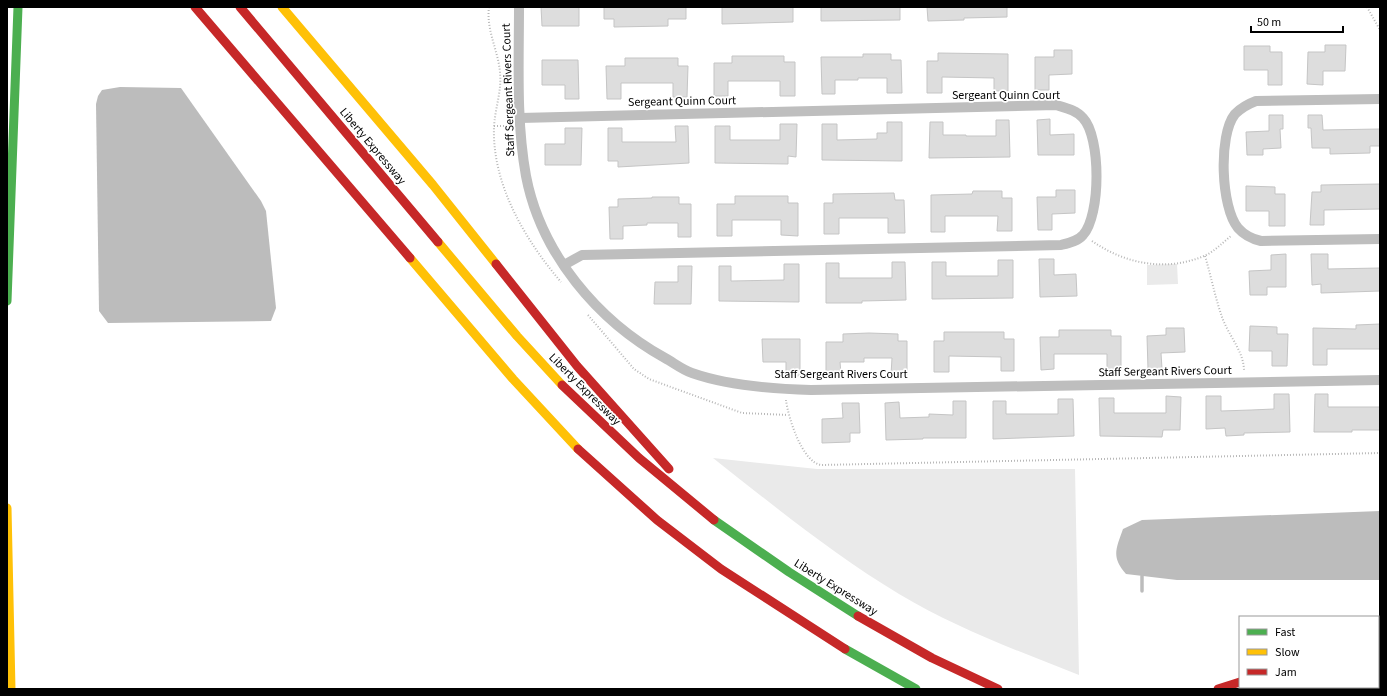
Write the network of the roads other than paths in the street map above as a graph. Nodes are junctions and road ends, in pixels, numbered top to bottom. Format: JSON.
{"nodes":[{"id":1,"x":18,"y":7,"type":"edge"},
{"id":2,"x":195,"y":7,"type":"edge"},
{"id":3,"x":240,"y":7,"type":"edge"},
{"id":4,"x":282,"y":7,"type":"edge"},
{"id":5,"x":519,"y":7,"type":"edge"},
{"id":6,"x":1380,"y":98,"type":"edge"},
{"id":7,"x":520,"y":122,"type":"junction"},
{"id":8,"x":1380,"y":239,"type":"edge"},
{"id":9,"x":564,"y":265,"type":"junction"},
{"id":10,"x":7,"y":301,"type":"edge"},
{"id":11,"x":1380,"y":380,"type":"edge"},
{"id":12,"x":7,"y":508,"type":"edge"},
{"id":13,"x":744,"y":543,"type":"junction"},
{"id":14,"x":1239,"y":682,"type":"edge"},
{"id":15,"x":11,"y":689,"type":"edge"},
{"id":16,"x":916,"y":689,"type":"edge"},
{"id":17,"x":998,"y":689,"type":"edge"},
{"id":18,"x":1218,"y":689,"type":"edge"}],
"edges":[{"from":1,"to":10,"type":"main road"},
{"from":2,"to":16,"type":"main road"},
{"from":3,"to":13,"type":"main road","name":"Liberty Expressway"},
{"from":4,"to":13,"type":"main road"},
{"from":5,"to":7,"type":"street","name":"Staff Sergeant Rivers Court"},
{"from":6,"to":8,"type":"street"},
{"from":7,"to":9,"type":"street","name":"Staff Sergeant Rivers Court"},
{"from":7,"to":9,"type":"street","name":"Sergeant Quinn Court"},
{"from":9,"to":11,"type":"street","name":"Staff Sergeant Rivers Court"},
{"from":12,"to":15,"type":"main road"},
{"from":13,"to":17,"type":"main road","name":"Liberty Expressway"},
{"from":14,"to":18,"type":"main road"}]}
